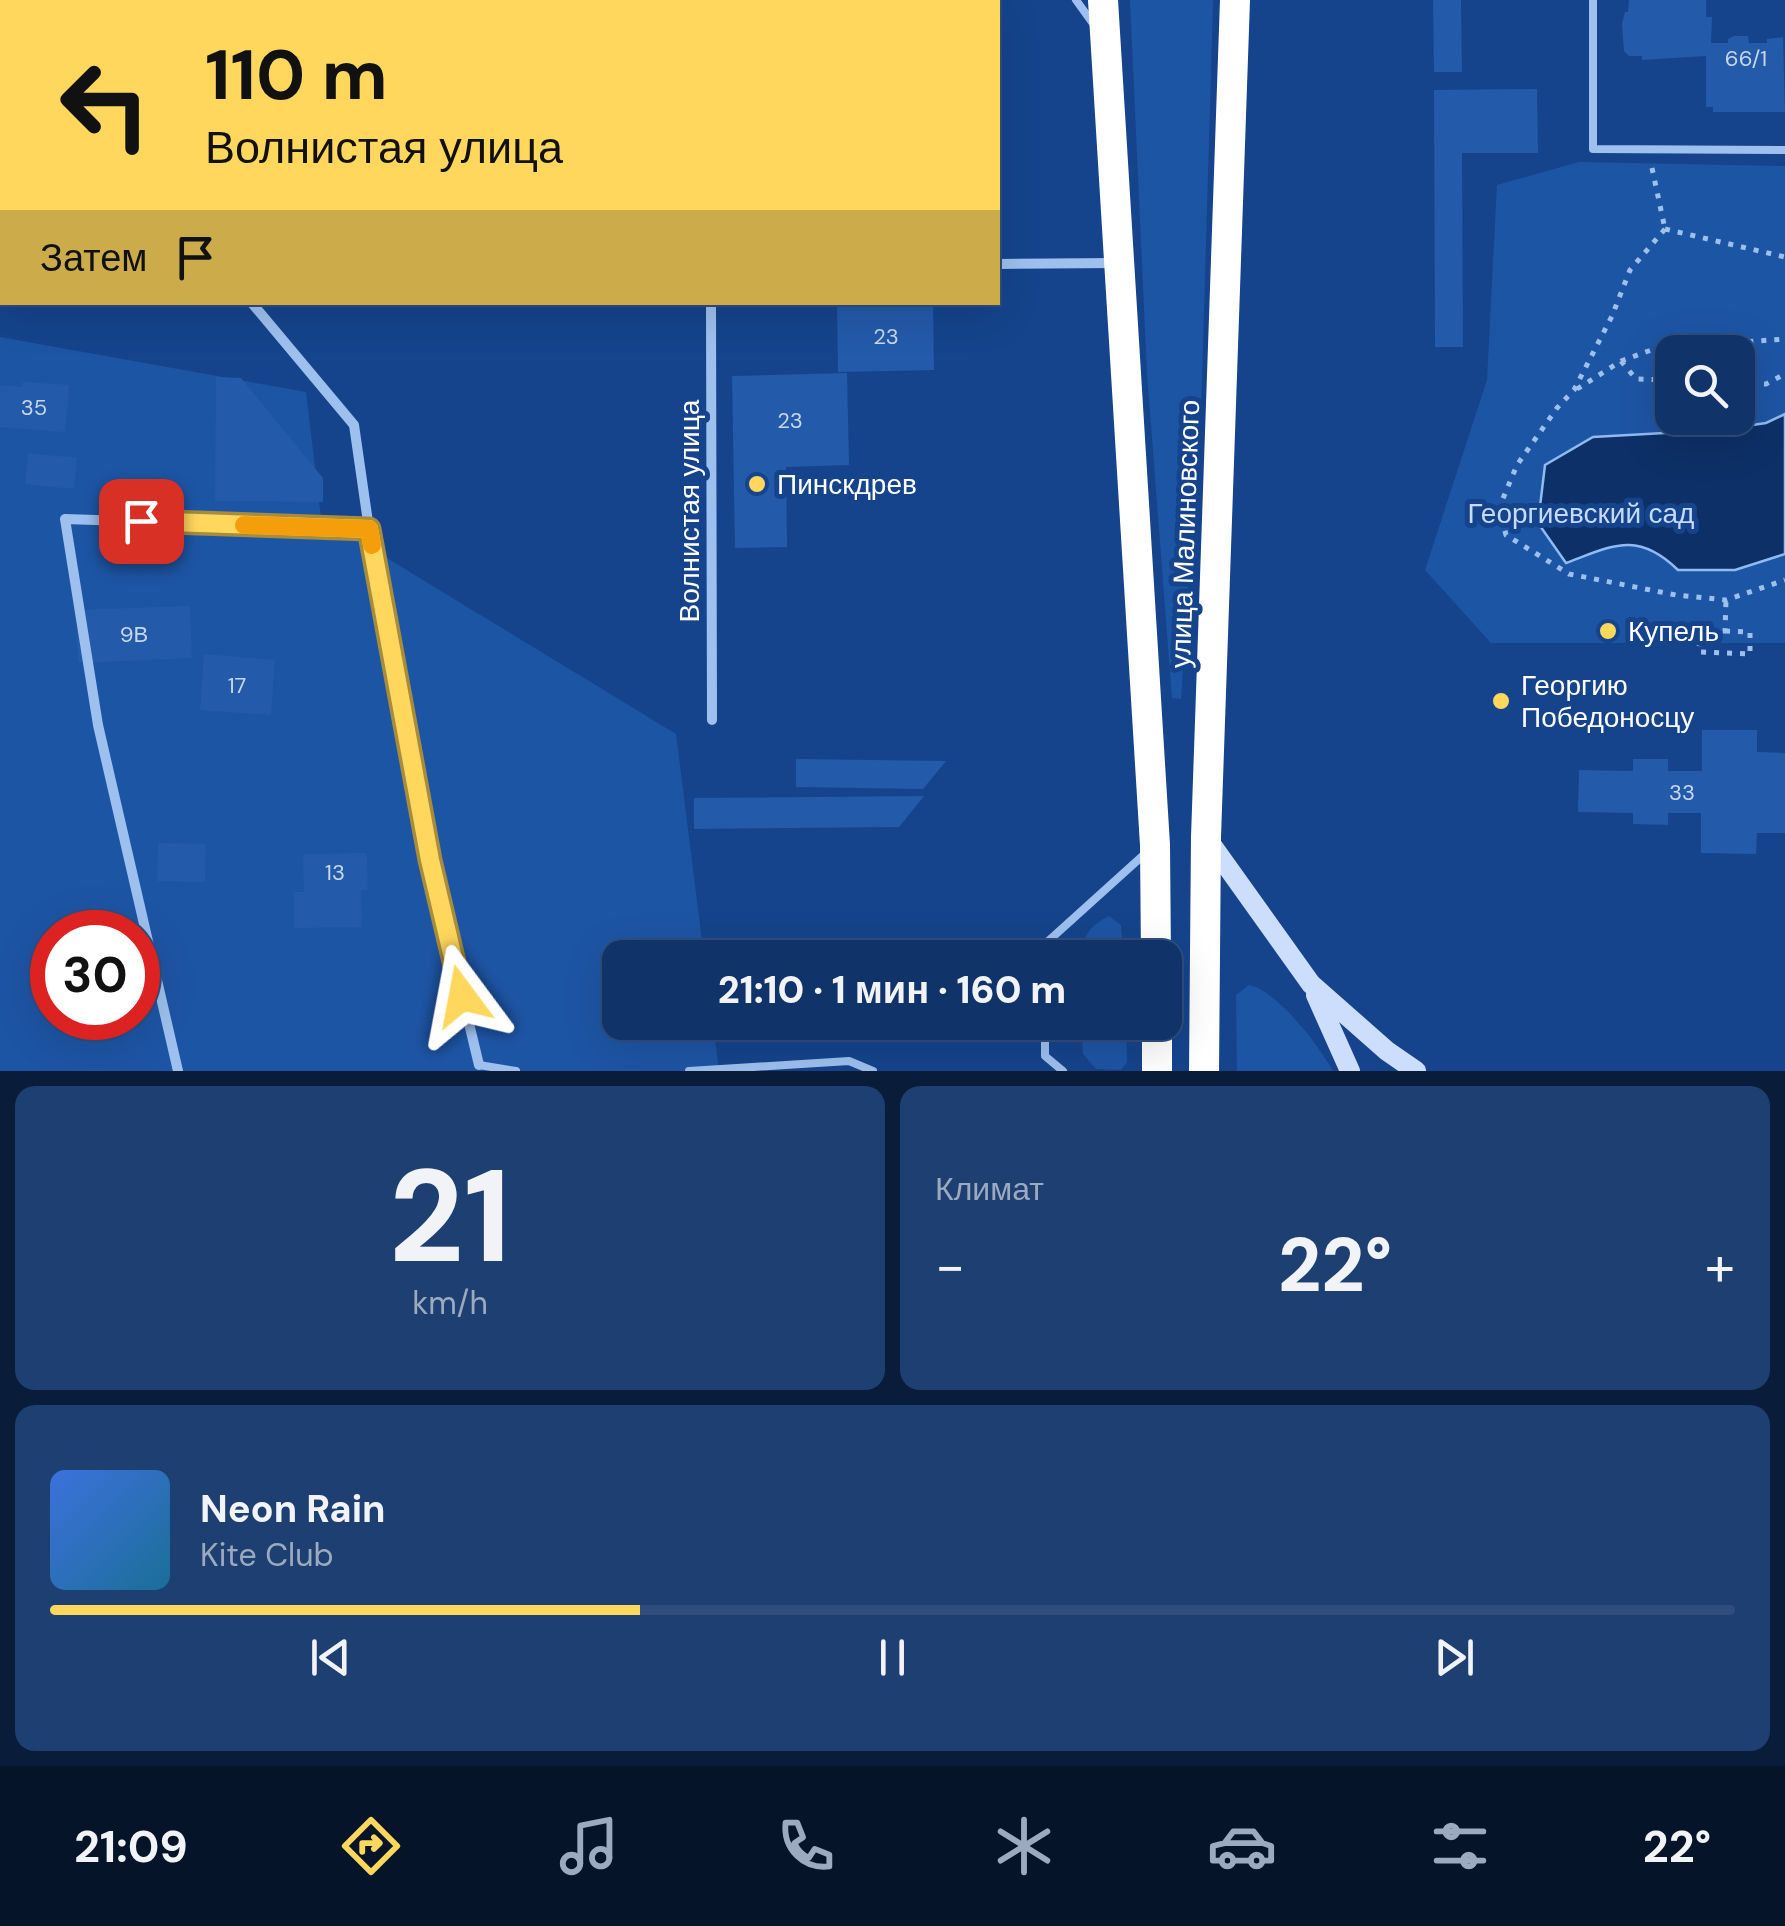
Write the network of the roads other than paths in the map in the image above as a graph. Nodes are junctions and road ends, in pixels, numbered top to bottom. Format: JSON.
{"nodes":[{"id":1,"x":1076,"y":0,"type":"edge"},
{"id":2,"x":1103,"y":0,"type":"edge"},
{"id":3,"x":1235,"y":0,"type":"edge"},
{"id":4,"x":1594,"y":0,"type":"edge"},
{"id":5,"x":1104,"y":40,"type":"junction"},
{"id":6,"x":1785,"y":150,"type":"edge"},
{"id":7,"x":1119,"y":263,"type":"junction"},
{"id":8,"x":1000,"y":264,"type":"edge"},
{"id":9,"x":254,"y":305,"type":"edge"},
{"id":10,"x":711,"y":305,"type":"edge"},
{"id":11,"x":369,"y":529,"type":"junction"},
{"id":12,"x":712,"y":720,"type":"dead end"},
{"id":13,"x":1206,"y":837,"type":"junction"},
{"id":14,"x":1155,"y":845,"type":"junction"},
{"id":15,"x":1049,"y":940,"type":"edge"},
{"id":16,"x":1156,"y":940,"type":"edge"},
{"id":17,"x":1311,"y":984,"type":"junction"},
{"id":18,"x":1045,"y":1040,"type":"edge"},
{"id":19,"x":1156,"y":1040,"type":"edge"},
{"id":20,"x":478,"y":1064,"type":"joint"},
{"id":21,"x":178,"y":1071,"type":"edge"},
{"id":22,"x":516,"y":1071,"type":"edge"},
{"id":23,"x":689,"y":1071,"type":"edge"},
{"id":24,"x":873,"y":1071,"type":"edge"},
{"id":25,"x":1062,"y":1071,"type":"edge"},
{"id":26,"x":1157,"y":1071,"type":"edge"},
{"id":27,"x":1204,"y":1071,"type":"edge"},
{"id":28,"x":1350,"y":1071,"type":"edge"},
{"id":29,"x":1416,"y":1071,"type":"edge"}],
"edges":[{"from":1,"to":5,"type":"lane"},
{"from":2,"to":5,"type":"highway","name":"улица Малиновского"},
{"from":3,"to":13,"type":"highway","name":"улица Малиновского"},
{"from":4,"to":6,"type":"lane"},
{"from":5,"to":7,"type":"highway","name":"улица Малиновского"},
{"from":7,"to":8,"type":"street"},
{"from":7,"to":14,"type":"highway","name":"улица Малиновского"},
{"from":9,"to":11,"type":"street"},
{"from":10,"to":12,"type":"street","name":"Волнистая улица"},
{"from":11,"to":20,"type":"street"},
{"from":11,"to":21,"type":"street"},
{"from":13,"to":17,"type":"main road"},
{"from":13,"to":27,"type":"highway","name":"улица Малиновского"},
{"from":14,"to":15,"type":"lane"},
{"from":14,"to":16,"type":"highway","name":"улица Малиновского"},
{"from":17,"to":28,"type":"main road"},
{"from":17,"to":29,"type":"main road"},
{"from":18,"to":25,"type":"lane"},
{"from":19,"to":26,"type":"highway"},
{"from":20,"to":22,"type":"lane"},
{"from":23,"to":24,"type":"lane"}]}
